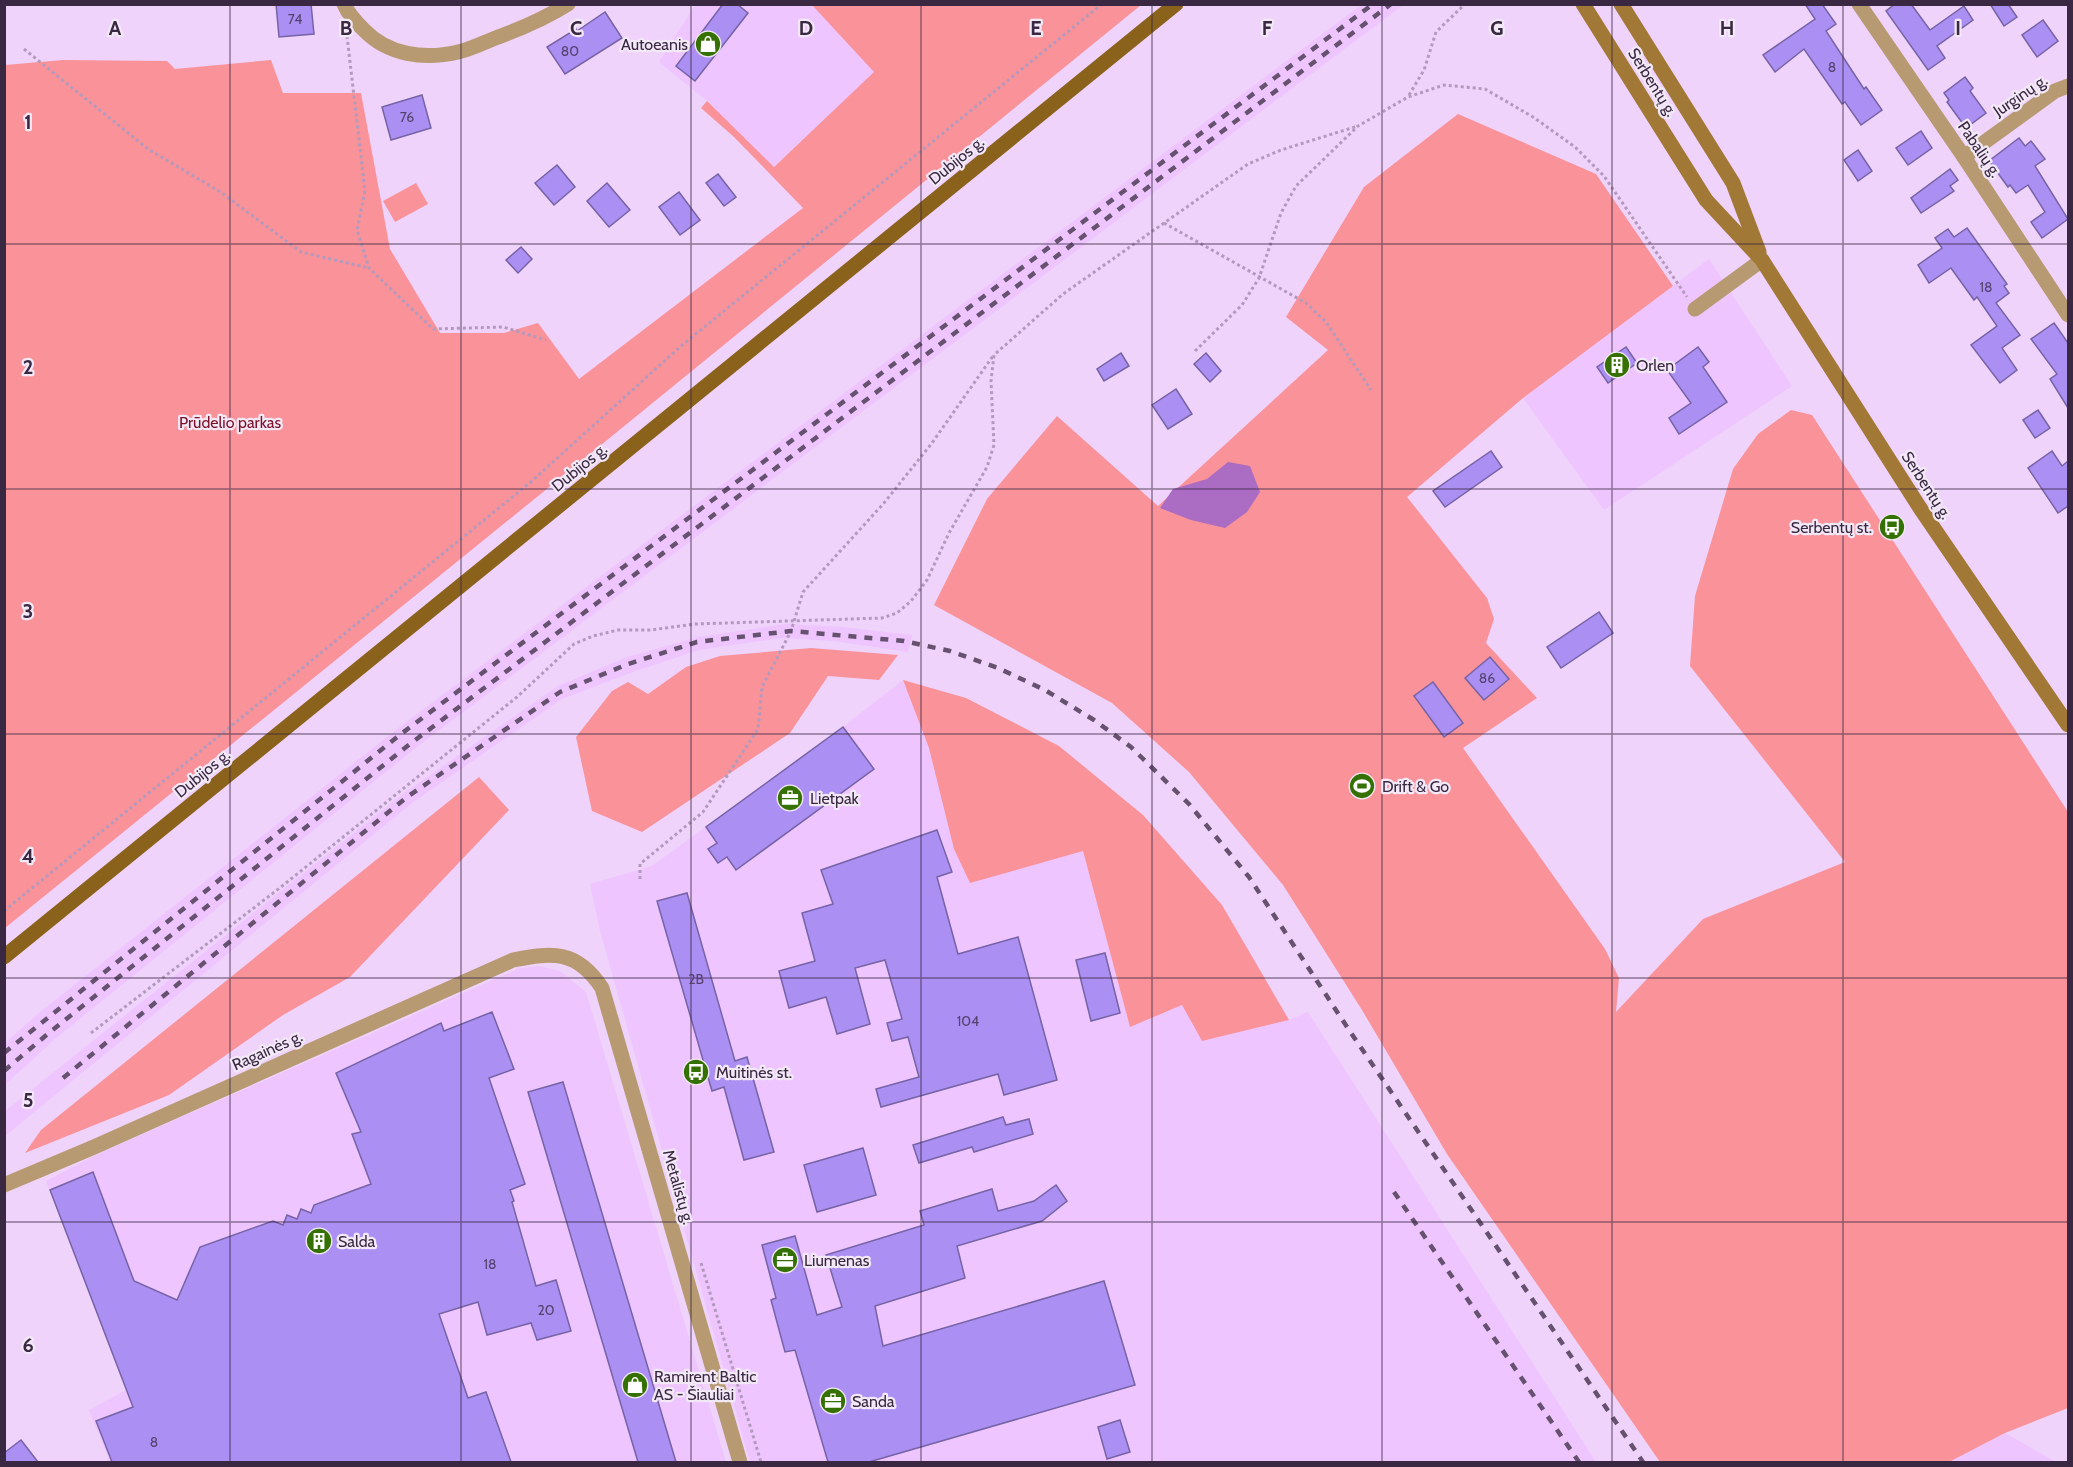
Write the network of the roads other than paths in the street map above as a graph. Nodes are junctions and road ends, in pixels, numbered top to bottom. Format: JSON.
{"nodes":[{"id":1,"x":568,"y":4,"type":"edge"},
{"id":2,"x":1176,"y":4,"type":"edge"},
{"id":3,"x":1583,"y":4,"type":"edge"},
{"id":4,"x":1621,"y":4,"type":"edge"},
{"id":5,"x":1859,"y":4,"type":"edge"},
{"id":6,"x":344,"y":6,"type":"edge"},
{"id":7,"x":2068,"y":86,"type":"edge"},
{"id":8,"x":1964,"y":157,"type":"junction"},
{"id":9,"x":1762,"y":260,"type":"junction"},
{"id":10,"x":1695,"y":309,"type":"road end"},
{"id":11,"x":2068,"y":315,"type":"edge"},
{"id":12,"x":2068,"y":725,"type":"edge"},
{"id":13,"x":545,"y":953,"type":"joint"},
{"id":14,"x":4,"y":957,"type":"edge"},
{"id":15,"x":4,"y":1185,"type":"edge"},
{"id":16,"x":740,"y":1462,"type":"edge"}],
"edges":[{"from":1,"to":6,"type":"street"},
{"from":2,"to":14,"type":"main road","name":"Dubijos g."},
{"from":3,"to":9,"type":"main road","name":"Serbentų g."},
{"from":4,"to":9,"type":"main road","name":"Serbentų g."},
{"from":5,"to":8,"type":"street","name":"Pabalių g."},
{"from":7,"to":8,"type":"street","name":"Jurginų g."},
{"from":8,"to":11,"type":"street","name":"Pabalių g."},
{"from":9,"to":10,"type":"street"},
{"from":9,"to":12,"type":"main road","name":"Serbentų g."},
{"from":13,"to":15,"type":"street","name":"Ragainės g."},
{"from":13,"to":16,"type":"street","name":"Metalistų g."}]}
